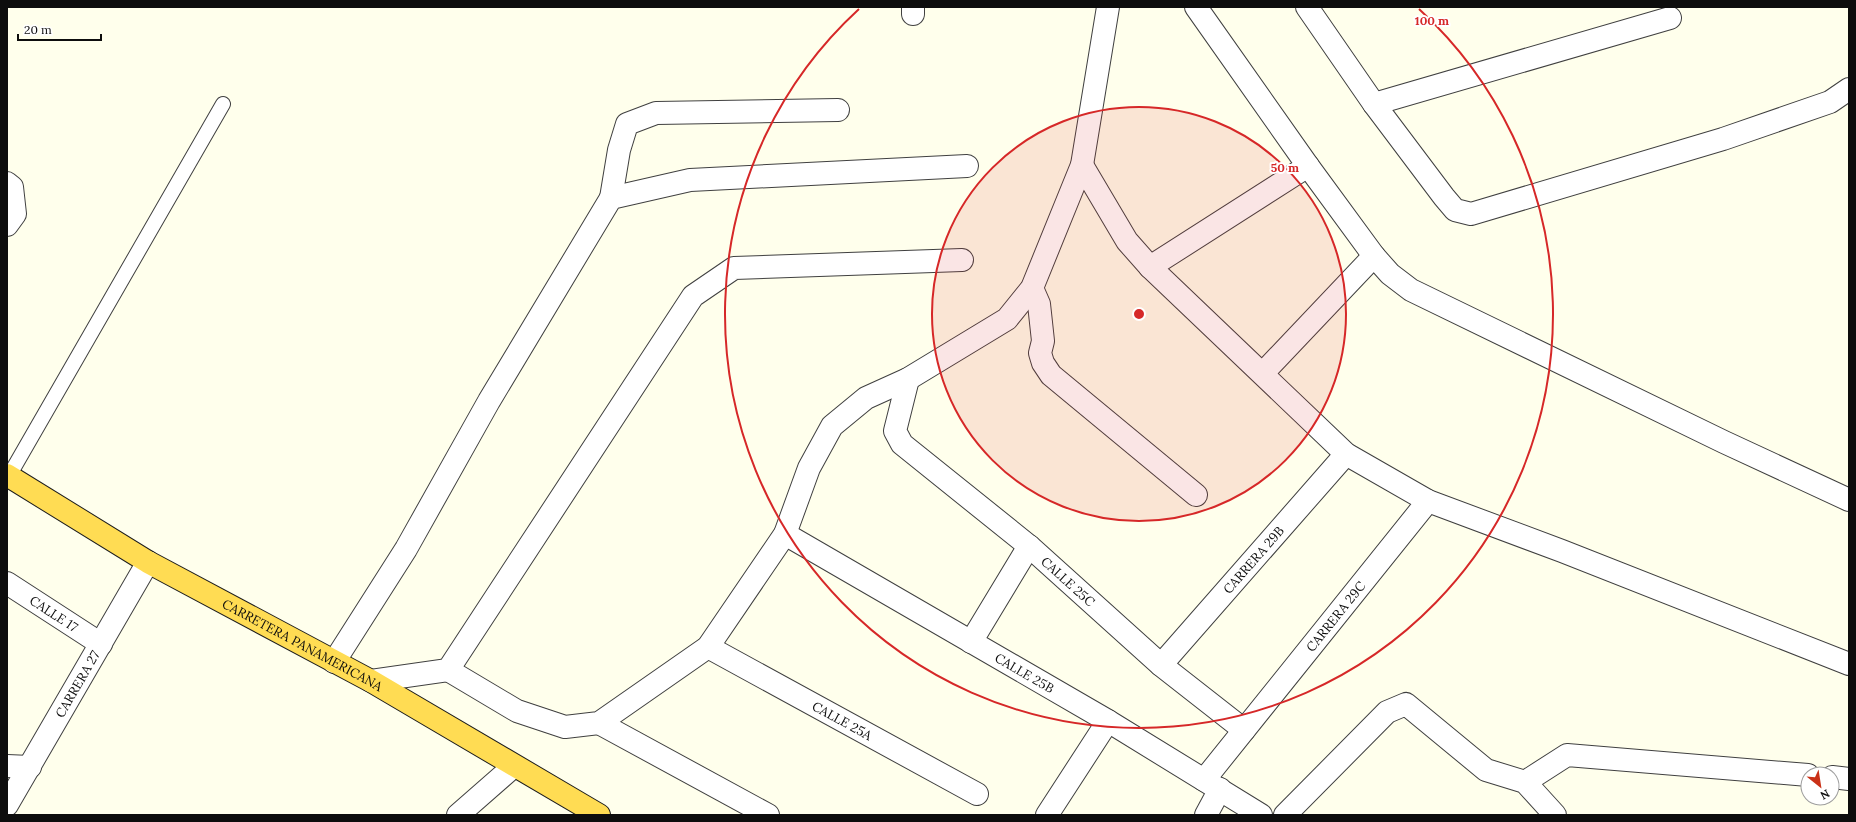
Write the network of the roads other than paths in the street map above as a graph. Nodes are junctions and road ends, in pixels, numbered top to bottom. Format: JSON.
{"nodes":[{"id":1,"x":1108,"y":7,"type":"edge"},
{"id":2,"x":1196,"y":7,"type":"edge"},
{"id":3,"x":1307,"y":7,"type":"edge"},
{"id":4,"x":1670,"y":18,"type":"dead end"},
{"id":5,"x":1849,"y":89,"type":"edge"},
{"id":6,"x":223,"y":104,"type":"dead end"},
{"id":7,"x":1374,"y":104,"type":"junction"},
{"id":8,"x":838,"y":110,"type":"dead end"},
{"id":9,"x":1082,"y":165,"type":"junction"},
{"id":10,"x":967,"y":166,"type":"dead end"},
{"id":11,"x":1308,"y":166,"type":"junction"},
{"id":12,"x":7,"y":183,"type":"edge"},
{"id":13,"x":611,"y":198,"type":"junction"},
{"id":14,"x":7,"y":225,"type":"edge"},
{"id":15,"x":1374,"y":256,"type":"junction"},
{"id":16,"x":962,"y":260,"type":"dead end"},
{"id":17,"x":1150,"y":267,"type":"junction"},
{"id":18,"x":1032,"y":288,"type":"junction"},
{"id":19,"x":1263,"y":373,"type":"junction"},
{"id":20,"x":908,"y":379,"type":"junction"},
{"id":21,"x":1346,"y":454,"type":"junction"},
{"id":22,"x":8,"y":475,"type":"edge"},
{"id":23,"x":1196,"y":496,"type":"dead end"},
{"id":24,"x":1849,"y":500,"type":"edge"},
{"id":25,"x":1428,"y":501,"type":"junction"},
{"id":26,"x":785,"y":534,"type":"junction"},
{"id":27,"x":1029,"y":546,"type":"junction"},
{"id":28,"x":148,"y":562,"type":"junction"},
{"id":29,"x":7,"y":582,"type":"edge"},
{"id":30,"x":971,"y":642,"type":"junction"},
{"id":31,"x":101,"y":644,"type":"junction"},
{"id":32,"x":708,"y":647,"type":"junction"},
{"id":33,"x":334,"y":662,"type":"junction"},
{"id":34,"x":1161,"y":664,"type":"junction"},
{"id":35,"x":1849,"y":664,"type":"edge"},
{"id":36,"x":448,"y":670,"type":"junction"},
{"id":37,"x":371,"y":681,"type":"junction"},
{"id":38,"x":1108,"y":721,"type":"junction"},
{"id":39,"x":599,"y":723,"type":"junction"},
{"id":40,"x":1244,"y":730,"type":"junction"},
{"id":41,"x":7,"y":766,"type":"edge"},
{"id":42,"x":514,"y":766,"type":"junction"},
{"id":43,"x":30,"y":767,"type":"junction"},
{"id":44,"x":1800,"y":774,"type":"edge"},
{"id":45,"x":1525,"y":782,"type":"junction"},
{"id":46,"x":1212,"y":785,"type":"junction"},
{"id":47,"x":977,"y":794,"type":"dead end"},
{"id":48,"x":7,"y":805,"type":"edge"},
{"id":49,"x":458,"y":815,"type":"edge"},
{"id":50,"x":599,"y":815,"type":"edge"},
{"id":51,"x":768,"y":815,"type":"edge"},
{"id":52,"x":1047,"y":815,"type":"edge"},
{"id":53,"x":1206,"y":815,"type":"edge"},
{"id":54,"x":1261,"y":815,"type":"edge"},
{"id":55,"x":1285,"y":815,"type":"edge"},
{"id":56,"x":1555,"y":815,"type":"edge"}],
"edges":[{"from":1,"to":9,"type":"street"},
{"from":2,"to":11,"type":"street"},
{"from":3,"to":7,"type":"street"},
{"from":4,"to":7,"type":"street"},
{"from":5,"to":7,"type":"street"},
{"from":6,"to":22,"type":"lane"},
{"from":8,"to":13,"type":"street"},
{"from":9,"to":17,"type":"street"},
{"from":9,"to":18,"type":"street"},
{"from":10,"to":13,"type":"street"},
{"from":11,"to":15,"type":"street"},
{"from":11,"to":17,"type":"street"},
{"from":12,"to":14,"type":"street"},
{"from":13,"to":33,"type":"street"},
{"from":15,"to":19,"type":"street"},
{"from":15,"to":24,"type":"street"},
{"from":16,"to":36,"type":"street"},
{"from":17,"to":19,"type":"street"},
{"from":18,"to":20,"type":"street"},
{"from":18,"to":23,"type":"street"},
{"from":19,"to":21,"type":"street"},
{"from":20,"to":26,"type":"street"},
{"from":20,"to":27,"type":"street","name":"CALLE 25C"},
{"from":21,"to":25,"type":"street"},
{"from":21,"to":34,"type":"street","name":"CARRERA 29B"},
{"from":22,"to":28,"type":"highway","name":"CARRETERA PANAMERICANA"},
{"from":25,"to":35,"type":"street"},
{"from":25,"to":40,"type":"street","name":"CARRERA 29C"},
{"from":26,"to":30,"type":"street","name":"CALLE 25B"},
{"from":26,"to":32,"type":"street"},
{"from":27,"to":30,"type":"street"},
{"from":27,"to":34,"type":"street","name":"CALLE 25C"},
{"from":28,"to":31,"type":"street","name":"CARRERA 27"},
{"from":28,"to":33,"type":"highway","name":"CARRETERA PANAMERICANA"},
{"from":29,"to":31,"type":"street","name":"CALLE 17"},
{"from":30,"to":38,"type":"street","name":"CALLE 25B"},
{"from":31,"to":43,"type":"street","name":"CARRERA 27"},
{"from":32,"to":39,"type":"street"},
{"from":32,"to":47,"type":"street","name":"CALLE 25A"},
{"from":33,"to":37,"type":"highway","name":"CARRETERA PANAMERICANA"},
{"from":34,"to":40,"type":"street","name":"CALLE 25C"},
{"from":36,"to":37,"type":"street"},
{"from":36,"to":39,"type":"street"},
{"from":37,"to":42,"type":"highway","name":"CARRETERA PANAMERICANA"},
{"from":38,"to":46,"type":"street","name":"CALLE 25B"},
{"from":38,"to":52,"type":"street"},
{"from":39,"to":51,"type":"street"},
{"from":40,"to":46,"type":"street","name":"CARRERA 29C"},
{"from":41,"to":43,"type":"street"},
{"from":42,"to":49,"type":"street"},
{"from":42,"to":50,"type":"highway","name":"CARRETERA PANAMERICANA"},
{"from":43,"to":48,"type":"street","name":"CARRERA 27"},
{"from":44,"to":45,"type":"street"},
{"from":45,"to":55,"type":"street"},
{"from":45,"to":56,"type":"street"},
{"from":46,"to":53,"type":"street","name":"CARRERA 29C"},
{"from":46,"to":54,"type":"street","name":"CALLE 25B"}]}
